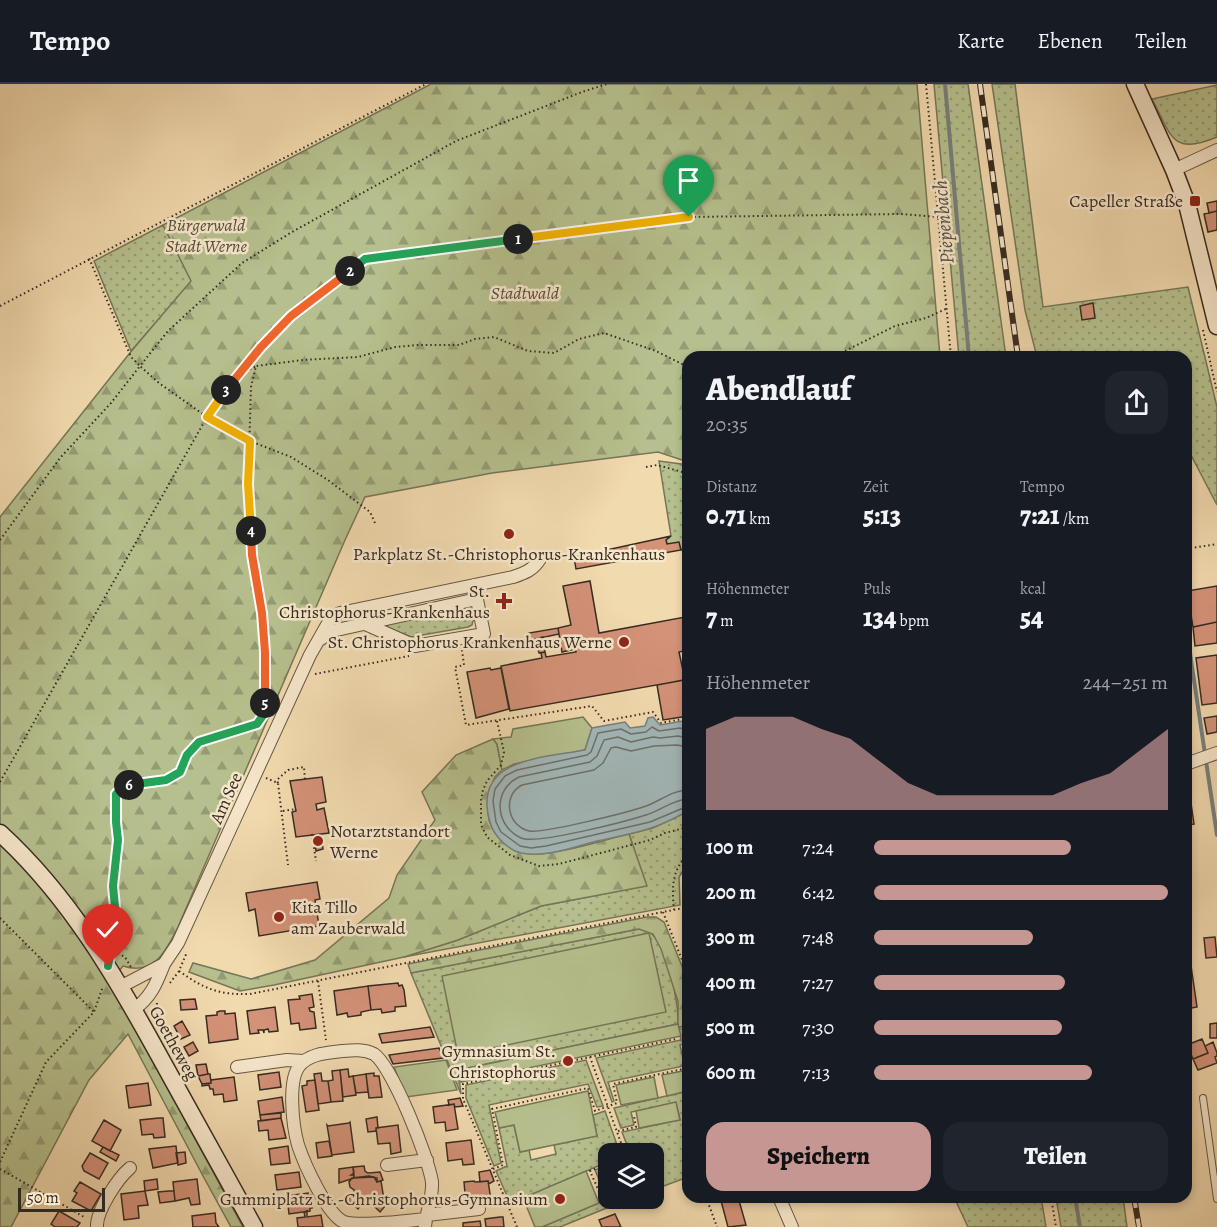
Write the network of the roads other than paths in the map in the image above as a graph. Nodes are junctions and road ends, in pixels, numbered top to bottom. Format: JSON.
{"nodes":[{"id":1,"x":1135,"y":84,"type":"edge"},
{"id":2,"x":1217,"y":150,"type":"edge"},
{"id":3,"x":1174,"y":170,"type":"junction"},
{"id":4,"x":1209,"y":326,"type":"edge"},
{"id":5,"x":540,"y":559,"type":"dead end"},
{"id":6,"x":474,"y":585,"type":"junction"},
{"id":7,"x":477,"y":599,"type":"junction"},
{"id":8,"x":363,"y":623,"type":"junction"},
{"id":9,"x":316,"y":644,"type":"junction"},
{"id":10,"x":0,"y":833,"type":"edge"},
{"id":11,"x":164,"y":964,"type":"junction"},
{"id":12,"x":120,"y":987,"type":"junction"},
{"id":13,"x":133,"y":1010,"type":"junction"},
{"id":14,"x":304,"y":1061,"type":"junction"},
{"id":15,"x":237,"y":1067,"type":"dead end"},
{"id":16,"x":1203,"y":1098,"type":"dead end"},
{"id":17,"x":427,"y":1160,"type":"junction"},
{"id":18,"x":387,"y":1165,"type":"dead end"},
{"id":19,"x":130,"y":1168,"type":"dead end"},
{"id":20,"x":1217,"y":1199,"type":"edge"},
{"id":21,"x":782,"y":1203,"type":"edge"},
{"id":22,"x":479,"y":1209,"type":"dead end"},
{"id":23,"x":426,"y":1220,"type":"edge"},
{"id":24,"x":97,"y":1225,"type":"edge"},
{"id":25,"x":254,"y":1227,"type":"edge"},
{"id":26,"x":792,"y":1227,"type":"edge"}],
"edges":[{"from":1,"to":3,"type":"street"},
{"from":2,"to":3,"type":"street"},
{"from":3,"to":4,"type":"street"},
{"from":5,"to":6,"type":"street","name":"Am See"},
{"from":6,"to":7,"type":"street"},
{"from":6,"to":9,"type":"street","name":"Am See"},
{"from":7,"to":8,"type":"street"},
{"from":7,"to":8,"type":"street"},
{"from":8,"to":9,"type":"street"},
{"from":9,"to":11,"type":"street","name":"Am See"},
{"from":10,"to":12,"type":"street","name":"Goetheweg"},
{"from":11,"to":12,"type":"street"},
{"from":11,"to":13,"type":"street","name":"Am See"},
{"from":12,"to":13,"type":"street","name":"Goetheweg"},
{"from":13,"to":25,"type":"street","name":"Goetheweg"},
{"from":14,"to":15,"type":"street"},
{"from":14,"to":17,"type":"street"},
{"from":14,"to":23,"type":"street"},
{"from":16,"to":20,"type":"lane"},
{"from":17,"to":18,"type":"street"},
{"from":17,"to":23,"type":"street"},
{"from":19,"to":24,"type":"street"},
{"from":21,"to":26,"type":"street"},
{"from":22,"to":23,"type":"street"}]}
